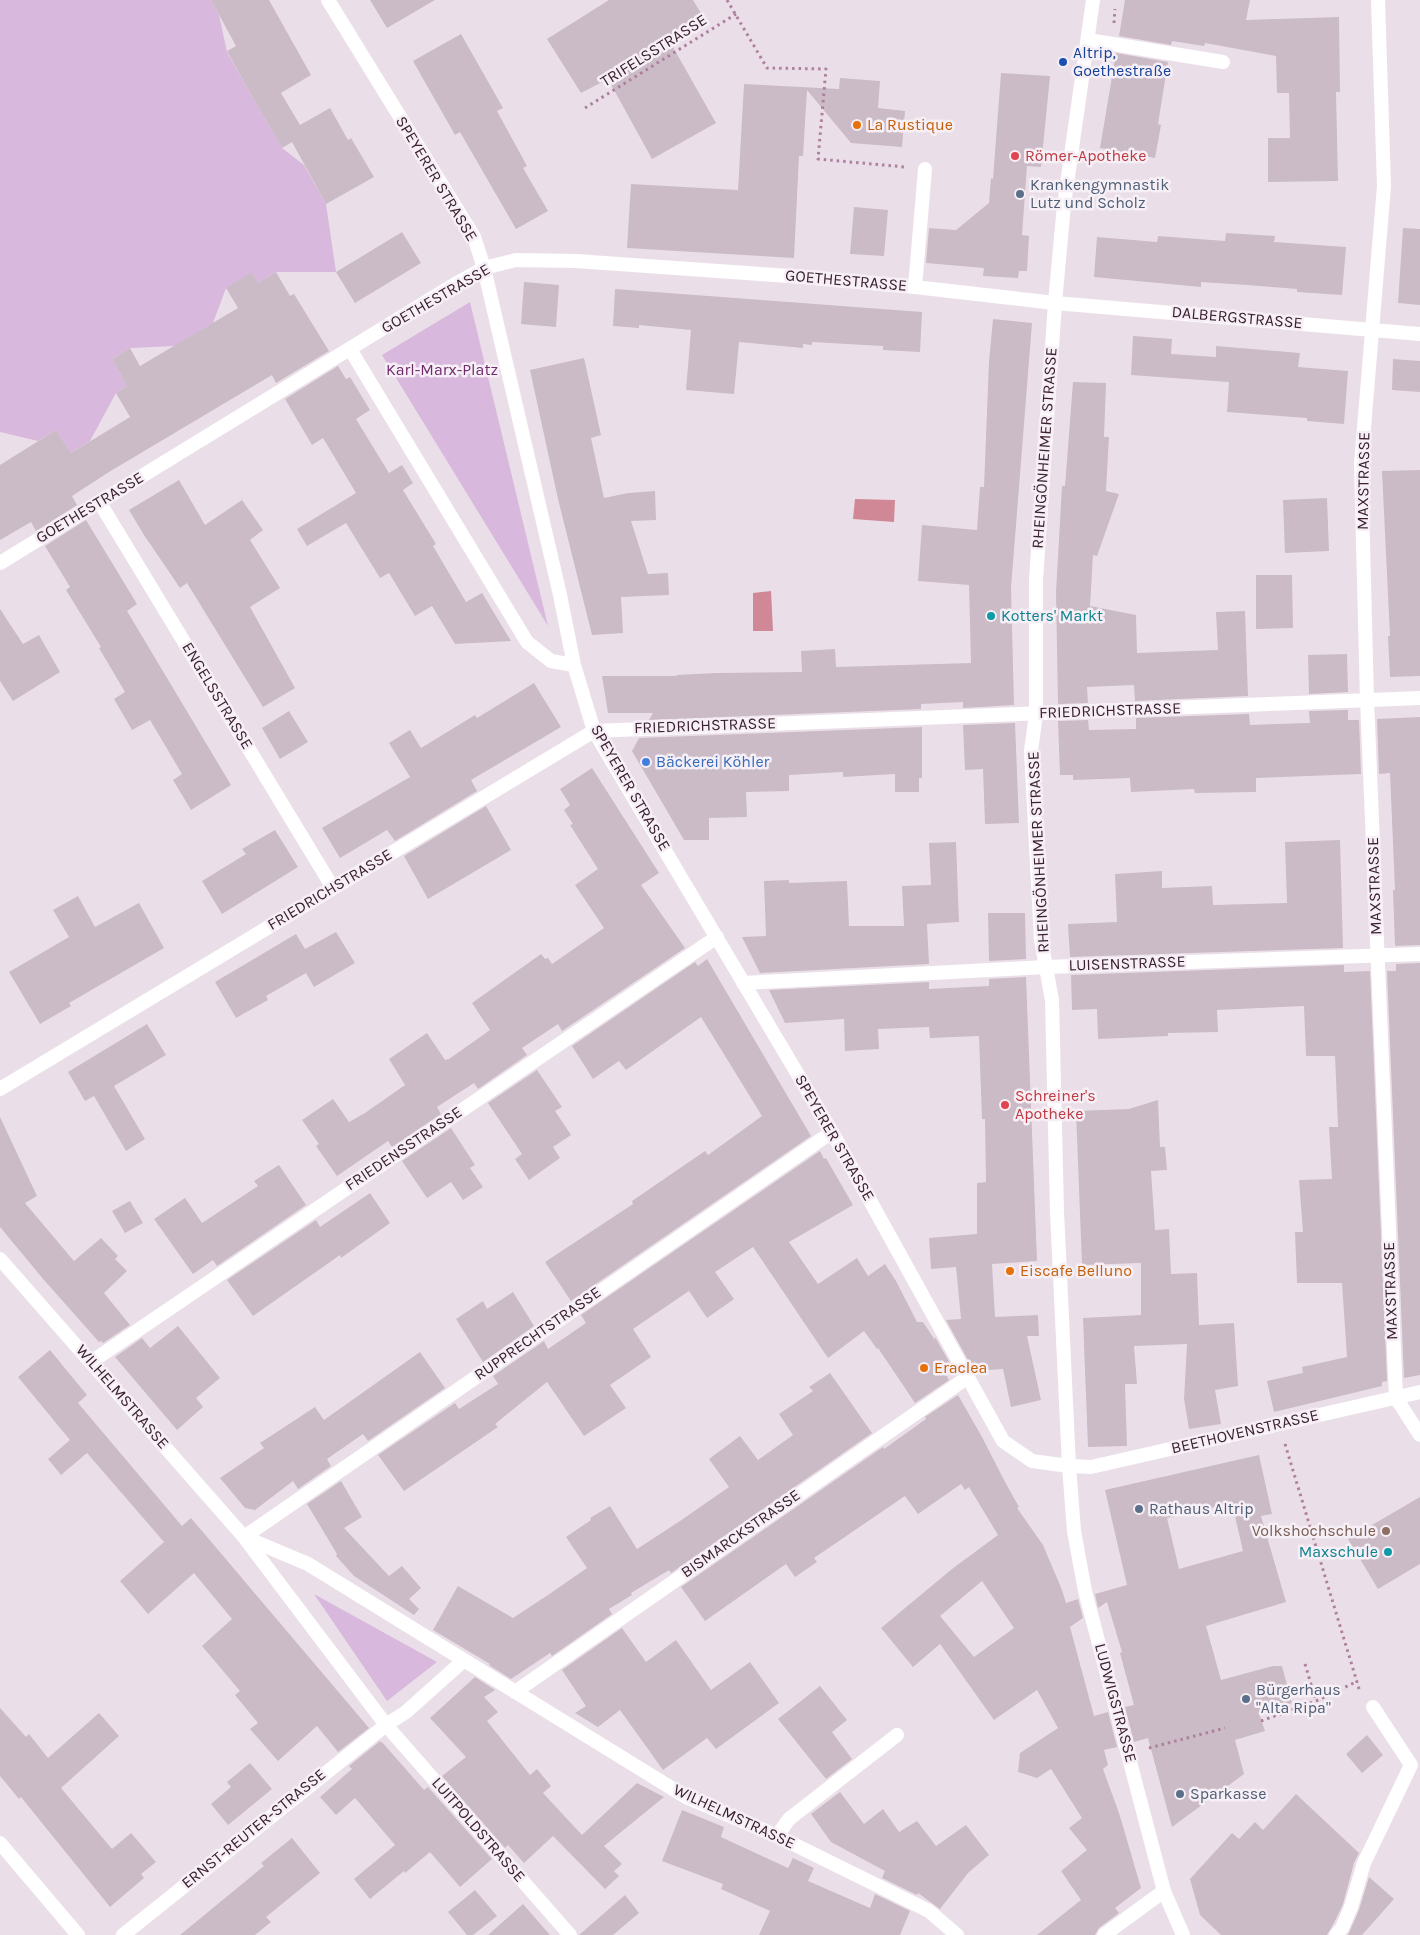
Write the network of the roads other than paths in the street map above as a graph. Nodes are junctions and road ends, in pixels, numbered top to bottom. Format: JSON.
{"nodes":[{"id":1,"x":328,"y":0,"type":"edge"},
{"id":2,"x":1093,"y":0,"type":"edge"},
{"id":3,"x":1378,"y":0,"type":"edge"},
{"id":4,"x":1088,"y":40,"type":"junction"},
{"id":5,"x":1223,"y":62,"type":"dead end"},
{"id":6,"x":925,"y":169,"type":"road end"},
{"id":7,"x":484,"y":268,"type":"junction"},
{"id":8,"x":915,"y":287,"type":"junction"},
{"id":9,"x":1055,"y":303,"type":"junction"},
{"id":10,"x":1373,"y":330,"type":"junction"},
{"id":11,"x":1420,"y":334,"type":"edge"},
{"id":12,"x":350,"y":349,"type":"junction"},
{"id":13,"x":100,"y":503,"type":"junction"},
{"id":14,"x":0,"y":563,"type":"edge"},
{"id":15,"x":574,"y":665,"type":"junction"},
{"id":16,"x":1420,"y":698,"type":"edge"},
{"id":17,"x":1367,"y":700,"type":"junction"},
{"id":18,"x":1036,"y":714,"type":"junction"},
{"id":19,"x":594,"y":730,"type":"junction"},
{"id":20,"x":333,"y":888,"type":"junction"},
{"id":21,"x":717,"y":937,"type":"junction"},
{"id":22,"x":1420,"y":954,"type":"edge"},
{"id":23,"x":1378,"y":956,"type":"junction"},
{"id":24,"x":1046,"y":967,"type":"junction"},
{"id":25,"x":743,"y":983,"type":"junction"},
{"id":26,"x":0,"y":1089,"type":"edge"},
{"id":27,"x":832,"y":1132,"type":"junction"},
{"id":28,"x":0,"y":1259,"type":"edge"},
{"id":29,"x":91,"y":1362,"type":"junction"},
{"id":30,"x":968,"y":1377,"type":"junction"},
{"id":31,"x":1420,"y":1392,"type":"edge"},
{"id":32,"x":1396,"y":1398,"type":"junction"},
{"id":33,"x":1420,"y":1435,"type":"edge"},
{"id":34,"x":1069,"y":1466,"type":"junction"},
{"id":35,"x":244,"y":1536,"type":"junction"},
{"id":36,"x":463,"y":1660,"type":"junction"},
{"id":37,"x":515,"y":1692,"type":"junction"},
{"id":38,"x":1373,"y":1707,"type":"dead end"},
{"id":39,"x":386,"y":1724,"type":"junction"},
{"id":40,"x":897,"y":1735,"type":"dead end"},
{"id":41,"x":777,"y":1836,"type":"junction"},
{"id":42,"x":0,"y":1843,"type":"edge"},
{"id":43,"x":1164,"y":1891,"type":"junction"},
{"id":44,"x":78,"y":1935,"type":"edge"},
{"id":45,"x":123,"y":1935,"type":"edge"},
{"id":46,"x":570,"y":1935,"type":"edge"},
{"id":47,"x":957,"y":1935,"type":"edge"},
{"id":48,"x":1104,"y":1935,"type":"edge"},
{"id":49,"x":1183,"y":1935,"type":"edge"},
{"id":50,"x":1336,"y":1935,"type":"edge"}],
"edges":[{"from":1,"to":7,"type":"street","name":"SPEYERER STRASSE"},
{"from":2,"to":4,"type":"street","name":"RHEINGÖNHEIMER STRASSE"},
{"from":3,"to":10,"type":"street","name":"MAXSTRASSE"},
{"from":4,"to":5,"type":"street"},
{"from":4,"to":9,"type":"street","name":"RHEINGÖNHEIMER STRASSE"},
{"from":6,"to":8,"type":"street"},
{"from":7,"to":8,"type":"street","name":"GOETHESTRASSE"},
{"from":7,"to":12,"type":"street","name":"GOETHESTRASSE"},
{"from":7,"to":15,"type":"street","name":"SPEYERER STRASSE"},
{"from":8,"to":9,"type":"street","name":"GOETHESTRASSE"},
{"from":9,"to":10,"type":"street","name":"DALBERGSTRASSE"},
{"from":9,"to":18,"type":"street","name":"RHEINGÖNHEIMER STRASSE"},
{"from":10,"to":11,"type":"street","name":"DALBERGSTRASSE"},
{"from":10,"to":17,"type":"street","name":"MAXSTRASSE"},
{"from":12,"to":13,"type":"street","name":"GOETHESTRASSE"},
{"from":12,"to":15,"type":"street"},
{"from":13,"to":14,"type":"street","name":"GOETHESTRASSE"},
{"from":13,"to":20,"type":"street","name":"ENGELSSTRASSE"},
{"from":15,"to":19,"type":"street","name":"SPEYERER STRASSE"},
{"from":16,"to":17,"type":"street","name":"FRIEDRICHSTRASSE"},
{"from":17,"to":18,"type":"street","name":"FRIEDRICHSTRASSE"},
{"from":17,"to":23,"type":"street","name":"MAXSTRASSE"},
{"from":18,"to":19,"type":"street","name":"FRIEDRICHSTRASSE"},
{"from":18,"to":24,"type":"street","name":"RHEINGÖNHEIMER STRASSE"},
{"from":19,"to":20,"type":"street","name":"FRIEDRICHSTRASSE"},
{"from":19,"to":21,"type":"street","name":"SPEYERER STRASSE"},
{"from":20,"to":26,"type":"street","name":"FRIEDRICHSTRASSE"},
{"from":21,"to":25,"type":"street","name":"SPEYERER STRASSE"},
{"from":21,"to":29,"type":"street","name":"FRIEDENSSTRASSE"},
{"from":22,"to":23,"type":"street","name":"LUISENSTRASSE"},
{"from":23,"to":24,"type":"street","name":"LUISENSTRASSE"},
{"from":23,"to":32,"type":"street","name":"MAXSTRASSE"},
{"from":24,"to":25,"type":"street","name":"LUISENSTRASSE"},
{"from":24,"to":34,"type":"street","name":"RHEINGÖNHEIMER STRASSE"},
{"from":25,"to":27,"type":"street","name":"SPEYERER STRASSE"},
{"from":27,"to":30,"type":"street","name":"SPEYERER STRASSE"},
{"from":27,"to":35,"type":"street","name":"RUPPRECHTSTRASSE"},
{"from":28,"to":29,"type":"street","name":"WILHELMSTRASSE"},
{"from":29,"to":35,"type":"street","name":"WILHELMSTRASSE"},
{"from":30,"to":34,"type":"street","name":"SPEYERER STRASSE"},
{"from":30,"to":37,"type":"street","name":"BISMARCKSTRASSE"},
{"from":31,"to":32,"type":"street","name":"BEETHOVENSTRASSE"},
{"from":32,"to":33,"type":"street"},
{"from":32,"to":34,"type":"street","name":"BEETHOVENSTRASSE"},
{"from":34,"to":43,"type":"street","name":"LUDWIGSTRASSE"},
{"from":35,"to":36,"type":"street","name":"WILHELMSTRASSE"},
{"from":35,"to":39,"type":"street","name":"WILHELMSTRASSE"},
{"from":36,"to":37,"type":"street","name":"WILHELMSTRASSE"},
{"from":36,"to":39,"type":"street"},
{"from":37,"to":41,"type":"street","name":"WILHELMSTRASSE"},
{"from":38,"to":50,"type":"street"},
{"from":39,"to":45,"type":"street","name":"ERNST-REUTER-STRASSE"},
{"from":39,"to":46,"type":"street","name":"LUITPOLDSTRASSE"},
{"from":40,"to":41,"type":"street"},
{"from":41,"to":47,"type":"street","name":"WILHELMSTRASSE"},
{"from":42,"to":44,"type":"street"},
{"from":43,"to":48,"type":"street"},
{"from":43,"to":49,"type":"street","name":"LUDWIGSTRASSE"}]}
